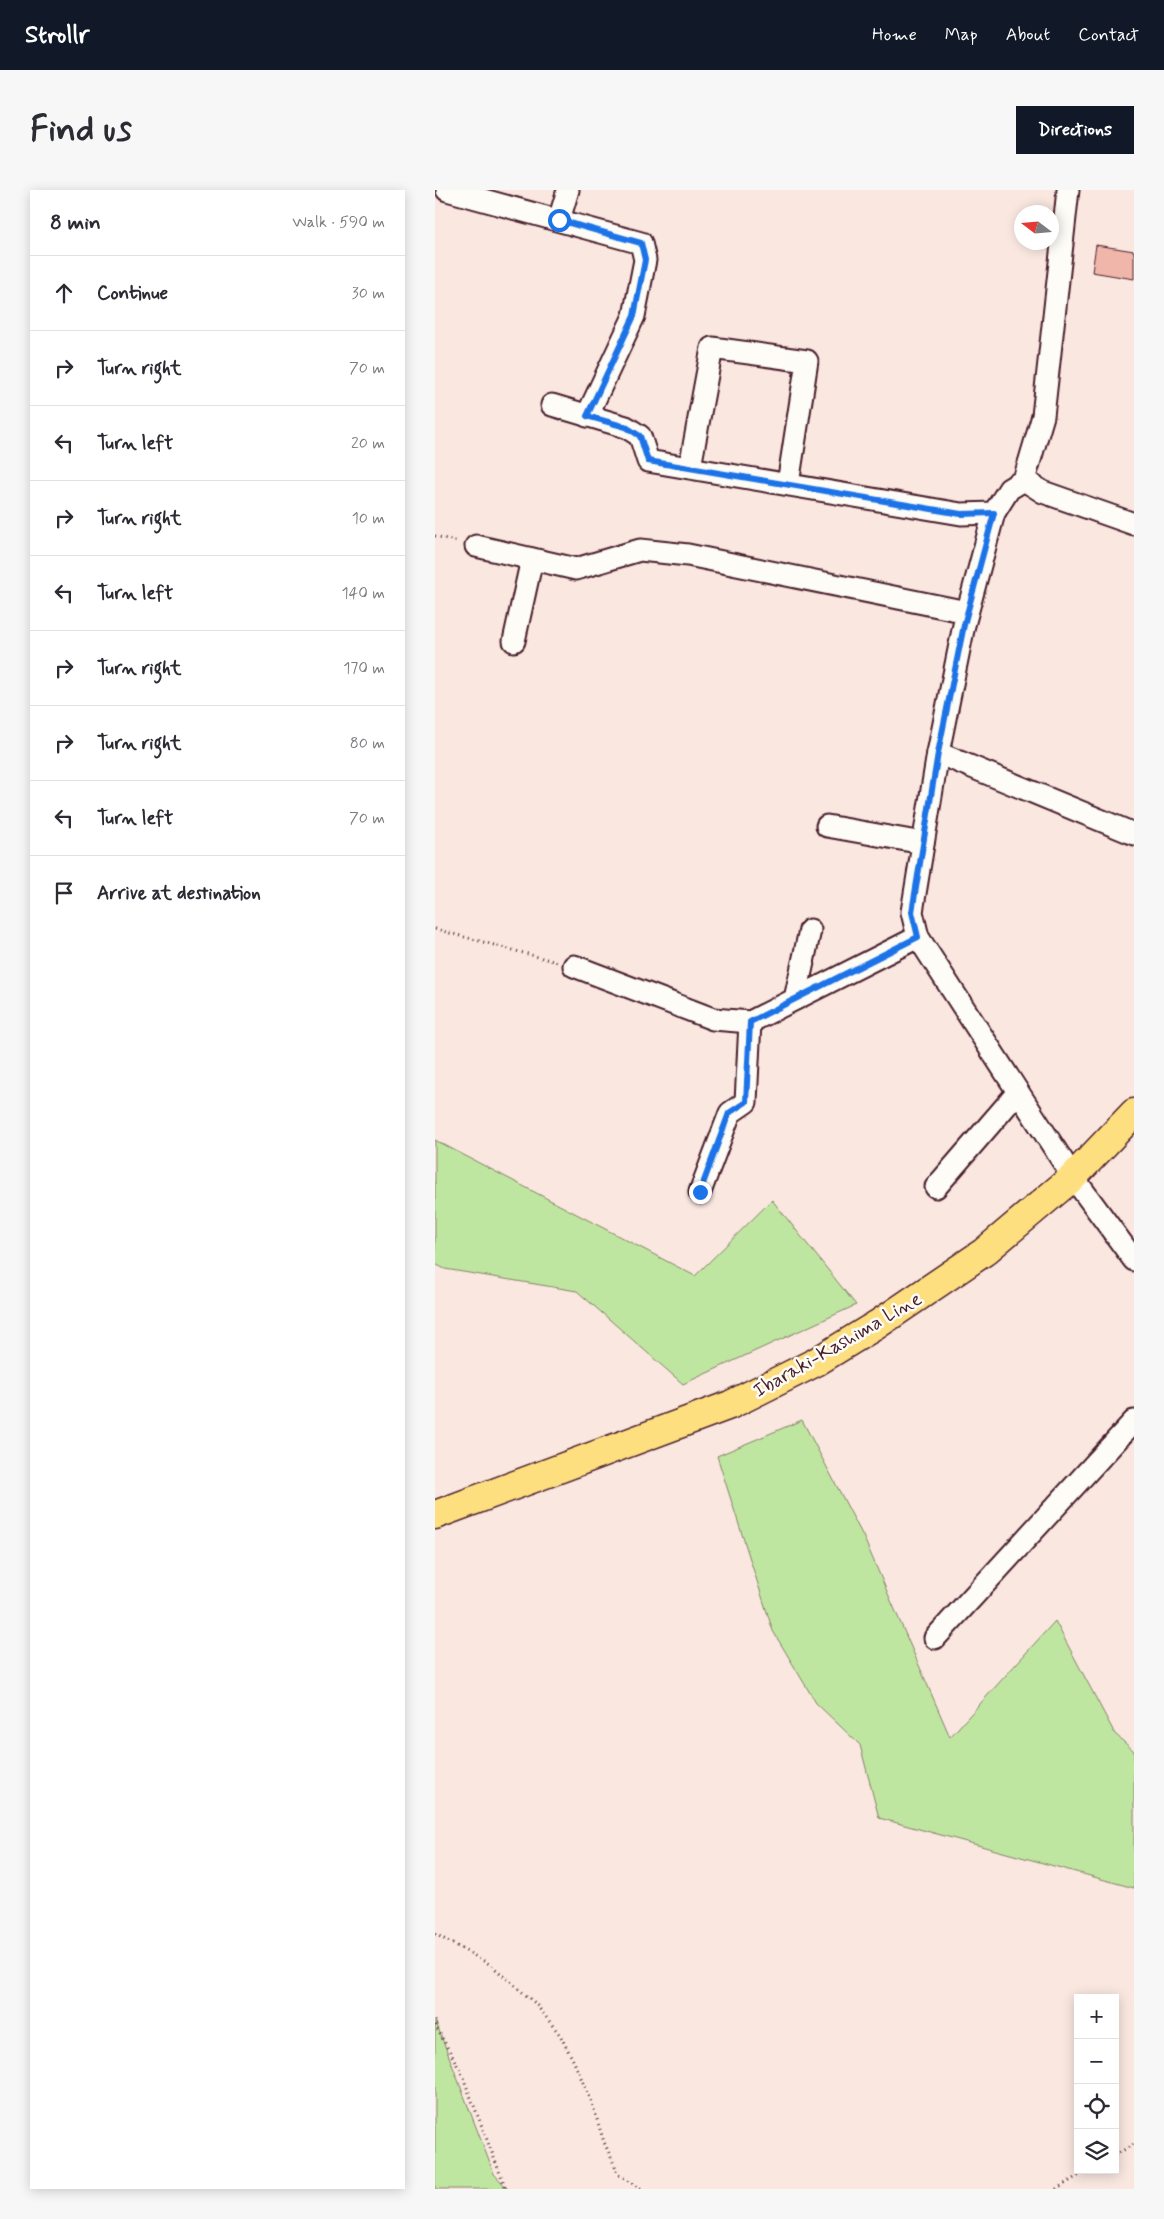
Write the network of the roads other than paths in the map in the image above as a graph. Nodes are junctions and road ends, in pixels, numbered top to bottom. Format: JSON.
{"nodes":[{"id":1,"x":447,"y":190,"type":"edge"},
{"id":2,"x":568,"y":190,"type":"edge"},
{"id":3,"x":1067,"y":190,"type":"edge"},
{"id":4,"x":559,"y":220,"type":"junction"},
{"id":5,"x":552,"y":405,"type":"dead end"},
{"id":6,"x":587,"y":416,"type":"junction"},
{"id":7,"x":690,"y":467,"type":"junction"},
{"id":8,"x":1024,"y":480,"type":"junction"},
{"id":9,"x":788,"y":484,"type":"junction"},
{"id":10,"x":994,"y":513,"type":"junction"},
{"id":11,"x":1134,"y":524,"type":"edge"},
{"id":12,"x":476,"y":546,"type":"road end"},
{"id":13,"x":531,"y":559,"type":"junction"},
{"id":14,"x":967,"y":612,"type":"junction"},
{"id":15,"x":514,"y":641,"type":"dead end"},
{"id":16,"x":938,"y":753,"type":"junction"},
{"id":17,"x":827,"y":826,"type":"dead end"},
{"id":18,"x":1134,"y":834,"type":"edge"},
{"id":19,"x":923,"y":843,"type":"junction"},
{"id":20,"x":810,"y":930,"type":"dead end"},
{"id":21,"x":918,"y":937,"type":"junction"},
{"id":22,"x":574,"y":966,"type":"road end"},
{"id":23,"x":795,"y":999,"type":"junction"},
{"id":24,"x":750,"y":1022,"type":"junction"},
{"id":25,"x":1018,"y":1092,"type":"junction"},
{"id":26,"x":1134,"y":1113,"type":"edge"},
{"id":27,"x":1073,"y":1177,"type":"junction"},
{"id":28,"x":936,"y":1187,"type":"dead end"},
{"id":29,"x":700,"y":1192,"type":"dead end"},
{"id":30,"x":1134,"y":1260,"type":"edge"},
{"id":31,"x":1134,"y":1421,"type":"edge"},
{"id":32,"x":435,"y":1515,"type":"edge"},
{"id":33,"x":935,"y":1638,"type":"dead end"}],
"edges":[{"from":1,"to":4,"type":"street"},
{"from":2,"to":4,"type":"street"},
{"from":3,"to":8,"type":"street"},
{"from":4,"to":6,"type":"street"},
{"from":5,"to":6,"type":"street"},
{"from":6,"to":7,"type":"street"},
{"from":7,"to":9,"type":"street"},
{"from":7,"to":9,"type":"street"},
{"from":8,"to":10,"type":"street"},
{"from":8,"to":11,"type":"street"},
{"from":9,"to":10,"type":"street"},
{"from":10,"to":14,"type":"street"},
{"from":12,"to":13,"type":"street"},
{"from":13,"to":14,"type":"street"},
{"from":13,"to":15,"type":"street"},
{"from":14,"to":16,"type":"street"},
{"from":16,"to":18,"type":"street"},
{"from":16,"to":19,"type":"street"},
{"from":17,"to":19,"type":"street"},
{"from":19,"to":21,"type":"street"},
{"from":20,"to":23,"type":"street"},
{"from":21,"to":23,"type":"street"},
{"from":21,"to":25,"type":"street"},
{"from":22,"to":24,"type":"street"},
{"from":23,"to":24,"type":"street"},
{"from":24,"to":29,"type":"street"},
{"from":25,"to":27,"type":"street"},
{"from":25,"to":28,"type":"street"},
{"from":26,"to":27,"type":"main road","name":"Ibaraki-Kashima Line"},
{"from":27,"to":30,"type":"street"},
{"from":27,"to":32,"type":"main road","name":"Ibaraki-Kashima Line"},
{"from":31,"to":33,"type":"street"}]}
